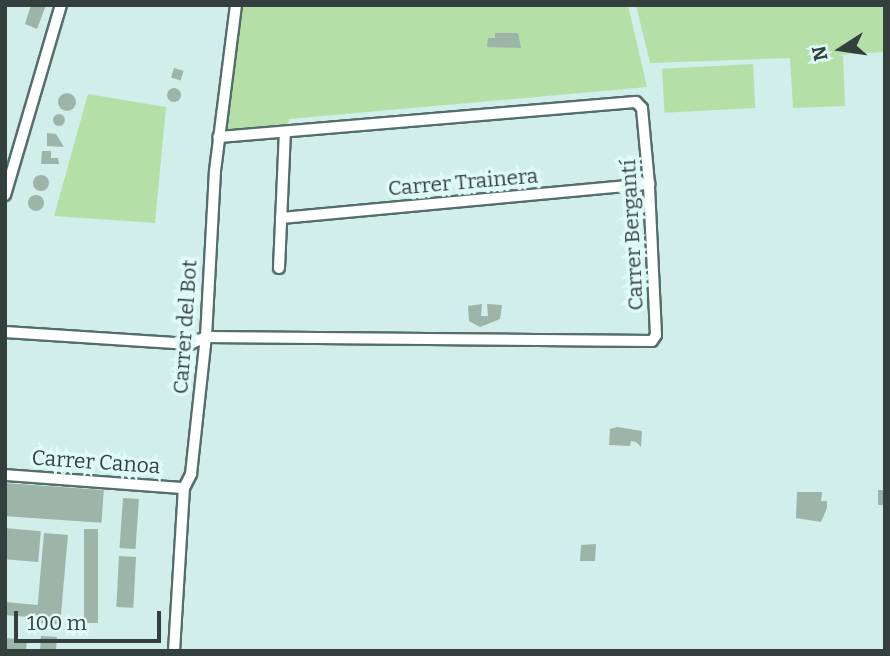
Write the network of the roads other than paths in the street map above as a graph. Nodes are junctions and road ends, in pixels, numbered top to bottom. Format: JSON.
{"nodes":[{"id":1,"x":61,"y":5,"type":"edge"},
{"id":2,"x":236,"y":5,"type":"edge"},
{"id":3,"x":285,"y":132,"type":"junction"},
{"id":4,"x":218,"y":137,"type":"junction"},
{"id":5,"x":649,"y":184,"type":"junction"},
{"id":6,"x":5,"y":195,"type":"edge"},
{"id":7,"x":281,"y":218,"type":"junction"},
{"id":8,"x":279,"y":268,"type":"dead end"},
{"id":9,"x":5,"y":332,"type":"edge"},
{"id":10,"x":206,"y":337,"type":"junction"},
{"id":11,"x":5,"y":475,"type":"edge"},
{"id":12,"x":184,"y":488,"type":"junction"},
{"id":13,"x":174,"y":651,"type":"edge"}],
"edges":[{"from":1,"to":6,"type":"street"},
{"from":2,"to":4,"type":"street","name":"Carrer del Bot"},
{"from":3,"to":4,"type":"street","name":"Carrer Bergantí"},
{"from":3,"to":5,"type":"street","name":"Carrer Bergantí"},
{"from":3,"to":7,"type":"street"},
{"from":4,"to":10,"type":"street","name":"Carrer del Bot"},
{"from":5,"to":7,"type":"street","name":"Carrer Trainera"},
{"from":5,"to":10,"type":"street","name":"Carrer Bergantí"},
{"from":7,"to":8,"type":"street"},
{"from":9,"to":10,"type":"street"},
{"from":10,"to":12,"type":"street","name":"Carrer del Bot"},
{"from":11,"to":12,"type":"street","name":"Carrer Canoa"},
{"from":12,"to":13,"type":"street","name":"Carrer del Bot"}]}
